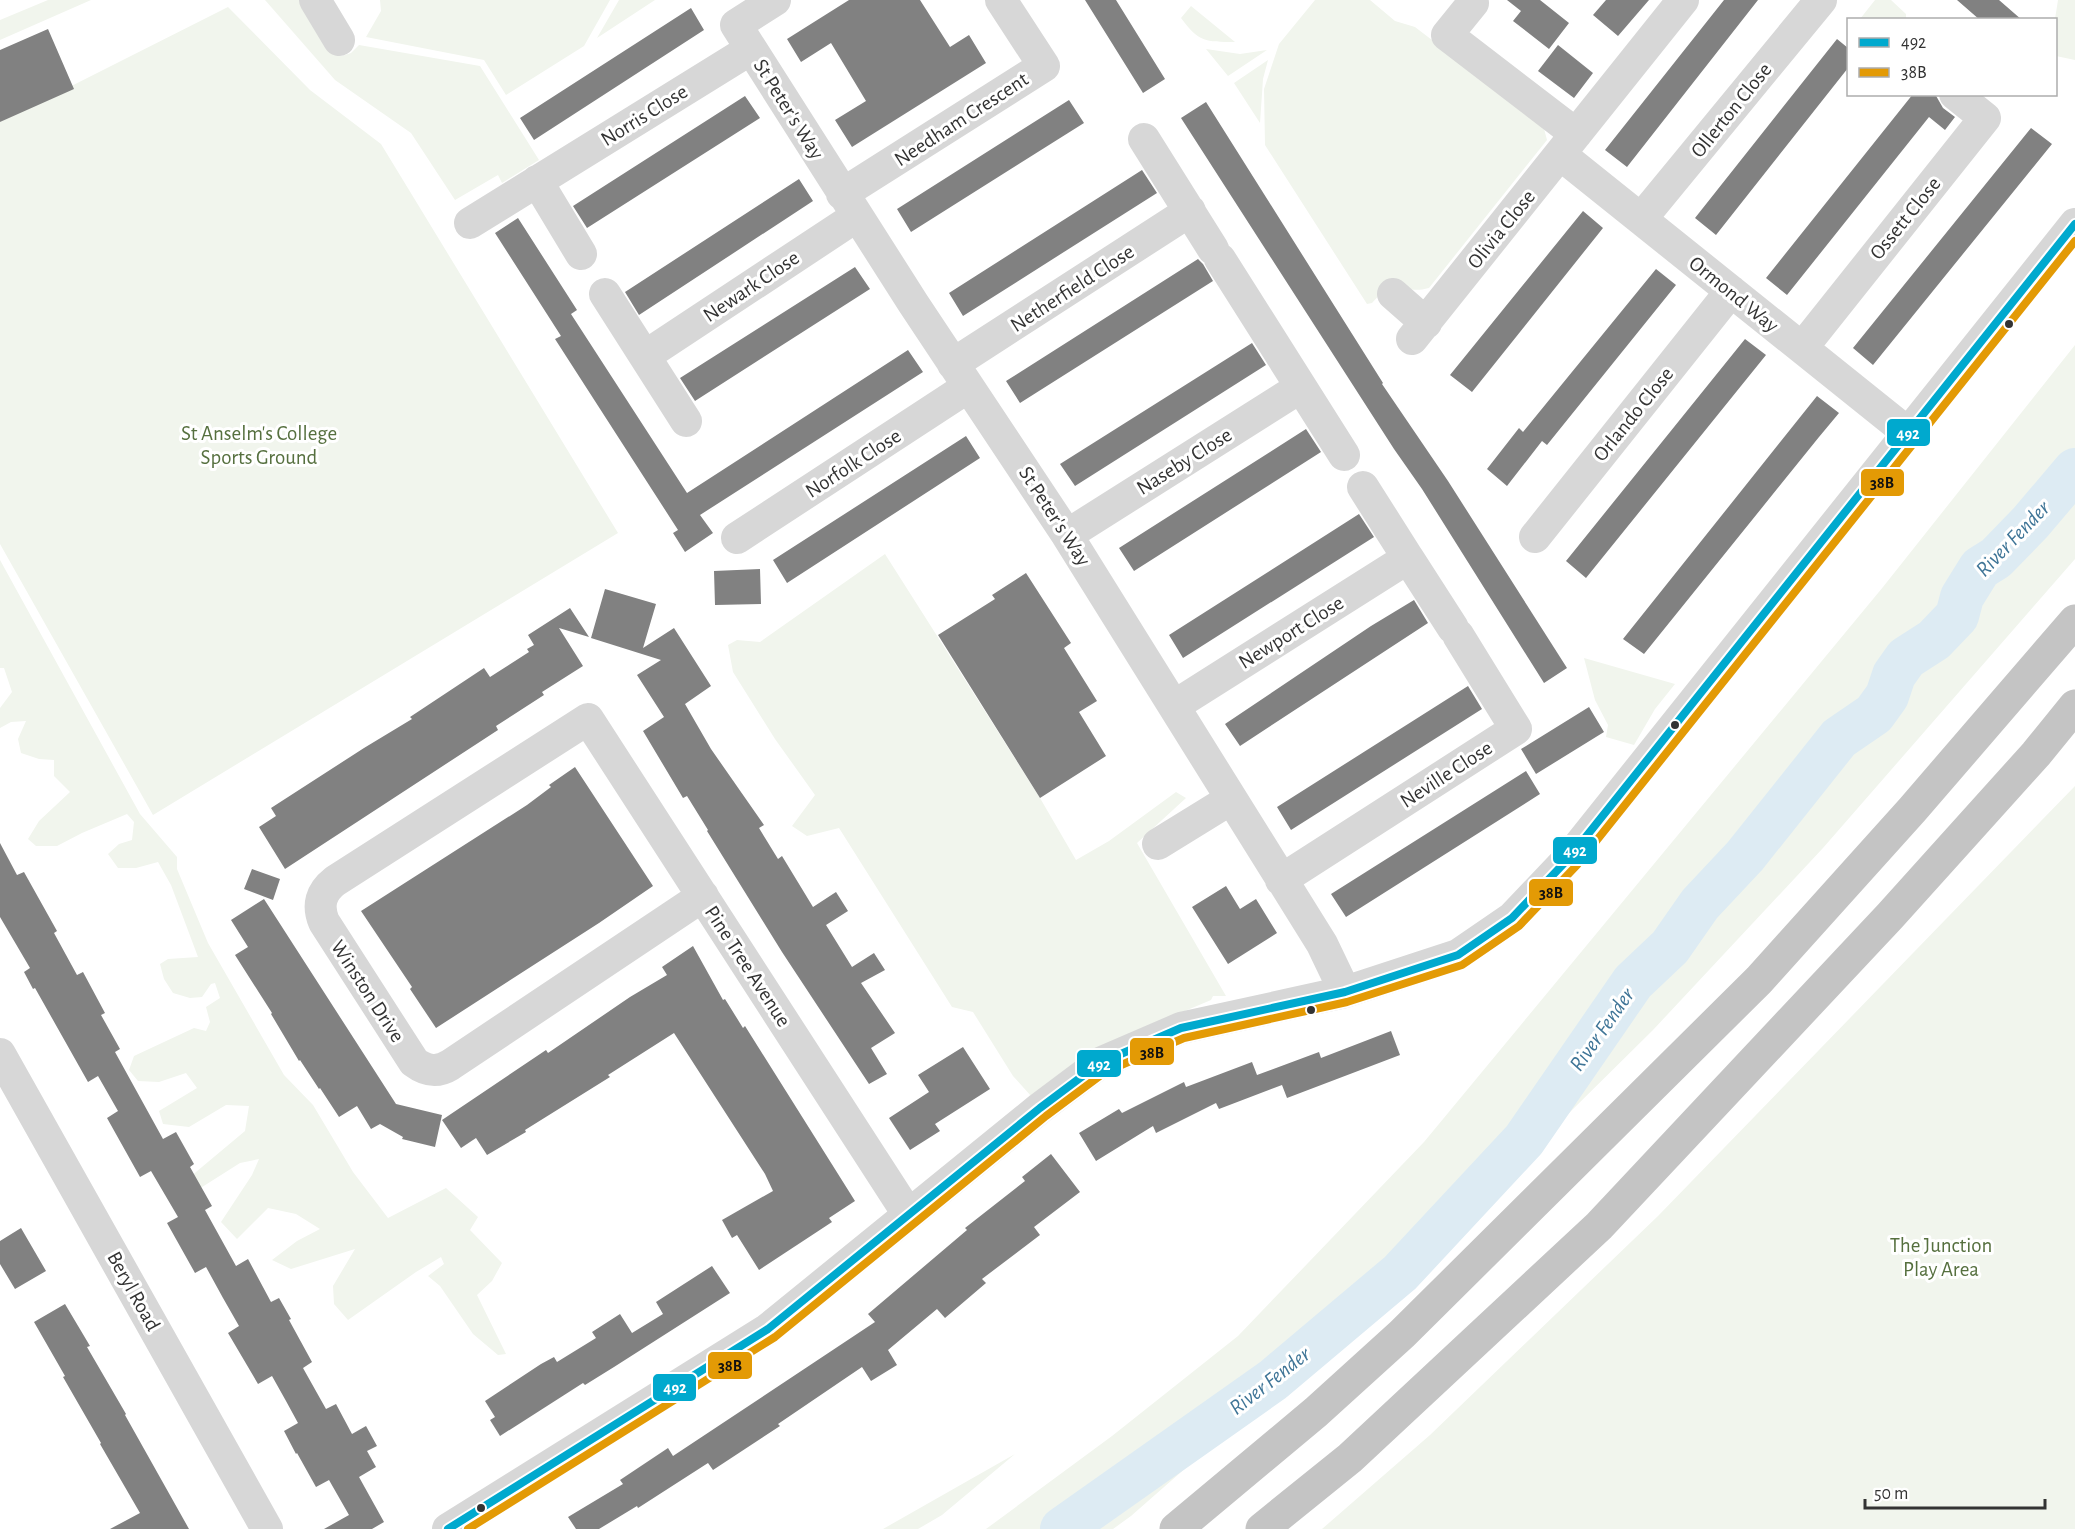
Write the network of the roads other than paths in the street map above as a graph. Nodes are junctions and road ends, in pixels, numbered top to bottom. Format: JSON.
{"nodes":[{"id":1,"x":315,"y":0,"type":"edge"},
{"id":2,"x":776,"y":0,"type":"edge"},
{"id":3,"x":1001,"y":0,"type":"edge"},
{"id":4,"x":1683,"y":0,"type":"edge"},
{"id":5,"x":1821,"y":0,"type":"edge"},
{"id":6,"x":1473,"y":3,"type":"dead end"},
{"id":7,"x":339,"y":40,"type":"dead end"},
{"id":8,"x":751,"y":49,"type":"junction"},
{"id":9,"x":1958,"y":96,"type":"edge"},
{"id":10,"x":1144,"y":139,"type":"dead end"},
{"id":11,"x":1568,"y":144,"type":"junction"},
{"id":12,"x":537,"y":181,"type":"junction"},
{"id":13,"x":850,"y":205,"type":"junction"},
{"id":14,"x":1190,"y":212,"type":"junction"},
{"id":15,"x":1641,"y":219,"type":"junction"},
{"id":16,"x":470,"y":223,"type":"dead end"},
{"id":17,"x":2075,"y":224,"type":"edge"},
{"id":18,"x":581,"y":254,"type":"dead end"},
{"id":19,"x":1731,"y":291,"type":"junction"},
{"id":20,"x":605,"y":294,"type":"dead end"},
{"id":21,"x":1394,"y":294,"type":"dead end"},
{"id":22,"x":1802,"y":348,"type":"junction"},
{"id":23,"x":645,"y":357,"type":"junction"},
{"id":24,"x":961,"y":376,"type":"junction"},
{"id":25,"x":1301,"y":387,"type":"junction"},
{"id":26,"x":686,"y":421,"type":"dead end"},
{"id":27,"x":1908,"y":433,"type":"junction"},
{"id":28,"x":1344,"y":455,"type":"dead end"},
{"id":29,"x":1363,"y":487,"type":"dead end"},
{"id":30,"x":1067,"y":535,"type":"junction"},
{"id":31,"x":1535,"y":537,"type":"dead end"},
{"id":32,"x":737,"y":538,"type":"dead end"},
{"id":33,"x":1408,"y":558,"type":"junction"},
{"id":34,"x":2075,"y":621,"type":"edge"},
{"id":35,"x":1174,"y":706,"type":"junction"},
{"id":36,"x":2075,"y":706,"type":"edge"},
{"id":37,"x":588,"y":719,"type":"joint"},
{"id":38,"x":1231,"y":799,"type":"junction"},
{"id":39,"x":1158,"y":844,"type":"dead end"},
{"id":40,"x":1281,"y":880,"type":"junction"},
{"id":41,"x":703,"y":896,"type":"junction"},
{"id":42,"x":1345,"y":992,"type":"junction"},
{"id":43,"x":0,"y":1054,"type":"edge"},
{"id":44,"x":908,"y":1214,"type":"junction"},
{"id":45,"x":267,"y":1529,"type":"edge"},
{"id":46,"x":448,"y":1529,"type":"edge"},
{"id":47,"x":1176,"y":1529,"type":"edge"},
{"id":48,"x":1262,"y":1529,"type":"edge"}],
"edges":[{"from":1,"to":7,"type":"street"},
{"from":2,"to":8,"type":"street"},
{"from":3,"to":13,"type":"street","name":"Needham Crescent"},
{"from":4,"to":11,"type":"street","name":"Olivia Close"},
{"from":5,"to":15,"type":"street","name":"Ollerton Close"},
{"from":6,"to":11,"type":"street"},
{"from":8,"to":12,"type":"street","name":"Norris Close"},
{"from":8,"to":13,"type":"street","name":"St Peter's Way"},
{"from":9,"to":22,"type":"street","name":"Ossett Close"},
{"from":10,"to":14,"type":"street"},
{"from":11,"to":15,"type":"street","name":"Ormond Way"},
{"from":11,"to":21,"type":"street","name":"Olivia Close"},
{"from":12,"to":16,"type":"street","name":"Norris Close"},
{"from":12,"to":18,"type":"street"},
{"from":13,"to":23,"type":"street","name":"Newark Close"},
{"from":13,"to":24,"type":"street","name":"St Peter's Way"},
{"from":14,"to":24,"type":"street","name":"Netherfield Close"},
{"from":14,"to":25,"type":"street"},
{"from":15,"to":19,"type":"street","name":"Ormond Way"},
{"from":17,"to":27,"type":"street"},
{"from":19,"to":22,"type":"street","name":"Ormond Way"},
{"from":19,"to":31,"type":"street","name":"Orlando Close"},
{"from":20,"to":23,"type":"street"},
{"from":22,"to":27,"type":"street","name":"Ormond Way"},
{"from":23,"to":26,"type":"street"},
{"from":24,"to":30,"type":"street","name":"St Peter's Way"},
{"from":24,"to":32,"type":"street","name":"Norfolk Close"},
{"from":25,"to":28,"type":"street"},
{"from":25,"to":30,"type":"street","name":"Naseby Close"},
{"from":27,"to":42,"type":"street"},
{"from":29,"to":33,"type":"street"},
{"from":30,"to":35,"type":"street","name":"St Peter's Way"},
{"from":33,"to":35,"type":"street","name":"Newport Close"},
{"from":33,"to":40,"type":"street","name":"Neville Close"},
{"from":34,"to":47,"type":"highway"},
{"from":35,"to":38,"type":"street","name":"St Peter's Way"},
{"from":36,"to":48,"type":"highway"},
{"from":37,"to":41,"type":"street","name":"Pine Tree Avenue"},
{"from":37,"to":41,"type":"street","name":"Winston Drive"},
{"from":38,"to":39,"type":"street"},
{"from":38,"to":40,"type":"street","name":"St Peter's Way"},
{"from":40,"to":42,"type":"street","name":"St Peter's Way"},
{"from":41,"to":44,"type":"street","name":"Pine Tree Avenue"},
{"from":42,"to":44,"type":"street"},
{"from":43,"to":45,"type":"street","name":"Beryl Road"},
{"from":44,"to":46,"type":"street"}]}
